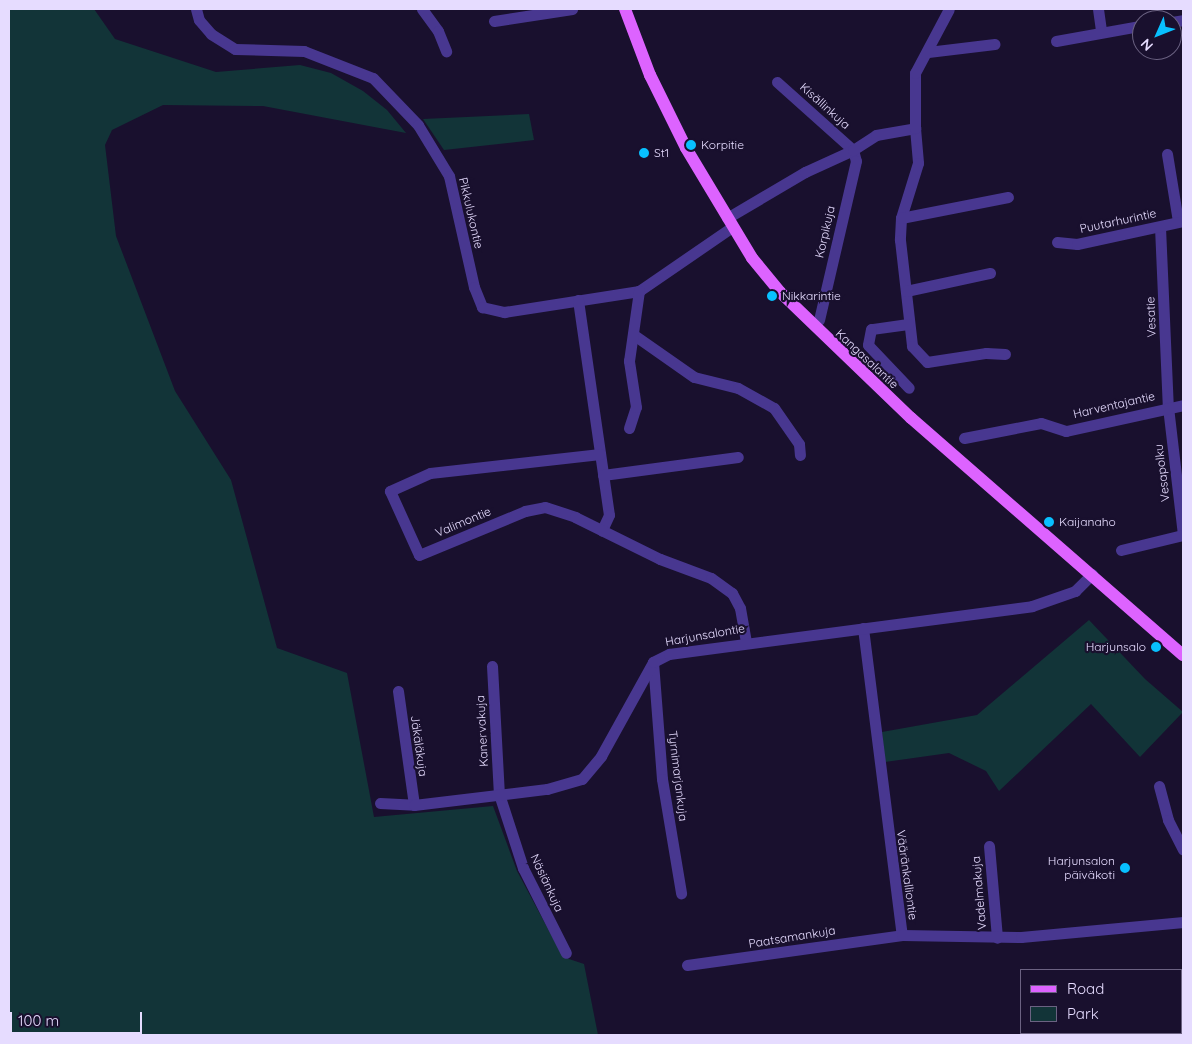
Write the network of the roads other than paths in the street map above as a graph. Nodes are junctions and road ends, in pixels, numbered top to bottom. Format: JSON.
{"nodes":[{"id":1,"x":196,"y":9,"type":"edge"},
{"id":2,"x":422,"y":9,"type":"edge"},
{"id":3,"x":572,"y":9,"type":"edge"},
{"id":4,"x":625,"y":9,"type":"edge"},
{"id":5,"x":949,"y":9,"type":"edge"},
{"id":6,"x":1098,"y":9,"type":"edge"},
{"id":7,"x":547,"y":11,"type":"edge"},
{"id":8,"x":494,"y":20,"type":"dead end"},
{"id":9,"x":1132,"y":27,"type":"edge"},
{"id":10,"x":1101,"y":31,"type":"junction"},
{"id":11,"x":1056,"y":41,"type":"dead end"},
{"id":12,"x":995,"y":44,"type":"dead end"},
{"id":13,"x":446,"y":51,"type":"dead end"},
{"id":14,"x":928,"y":52,"type":"junction"},
{"id":15,"x":777,"y":82,"type":"dead end"},
{"id":16,"x":915,"y":128,"type":"junction"},
{"id":17,"x":853,"y":150,"type":"junction"},
{"id":18,"x":1167,"y":154,"type":"dead end"},
{"id":19,"x":1008,"y":197,"type":"dead end"},
{"id":20,"x":901,"y":218,"type":"junction"},
{"id":21,"x":1180,"y":221,"type":"edge"},
{"id":22,"x":730,"y":222,"type":"junction"},
{"id":23,"x":1160,"y":227,"type":"junction"},
{"id":24,"x":1057,"y":242,"type":"dead end"},
{"id":25,"x":990,"y":273,"type":"dead end"},
{"id":26,"x":639,"y":291,"type":"junction"},
{"id":27,"x":906,"y":291,"type":"junction"},
{"id":28,"x":578,"y":300,"type":"junction"},
{"id":29,"x":819,"y":320,"type":"dead end"},
{"id":30,"x":908,"y":324,"type":"junction"},
{"id":31,"x":634,"y":335,"type":"junction"},
{"id":32,"x":1005,"y":354,"type":"dead end"},
{"id":33,"x":909,"y":388,"type":"dead end"},
{"id":34,"x":1183,"y":405,"type":"edge"},
{"id":35,"x":1168,"y":407,"type":"junction"},
{"id":36,"x":629,"y":428,"type":"dead end"},
{"id":37,"x":964,"y":438,"type":"dead end"},
{"id":38,"x":600,"y":454,"type":"junction"},
{"id":39,"x":800,"y":455,"type":"dead end"},
{"id":40,"x":738,"y":457,"type":"dead end"},
{"id":41,"x":603,"y":474,"type":"junction"},
{"id":42,"x":602,"y":530,"type":"junction"},
{"id":43,"x":1183,"y":535,"type":"edge"},
{"id":44,"x":1121,"y":550,"type":"dead end"},
{"id":45,"x":1092,"y":574,"type":"junction"},
{"id":46,"x":863,"y":628,"type":"junction"},
{"id":47,"x":746,"y":642,"type":"junction"},
{"id":48,"x":1183,"y":655,"type":"edge"},
{"id":49,"x":652,"y":662,"type":"junction"},
{"id":50,"x":492,"y":666,"type":"dead end"},
{"id":51,"x":398,"y":691,"type":"dead end"},
{"id":52,"x":1159,"y":786,"type":"dead end"},
{"id":53,"x":499,"y":794,"type":"junction"},
{"id":54,"x":380,"y":803,"type":"dead end"},
{"id":55,"x":414,"y":805,"type":"junction"},
{"id":56,"x":989,"y":846,"type":"dead end"},
{"id":57,"x":1183,"y":849,"type":"edge"},
{"id":58,"x":681,"y":893,"type":"dead end"},
{"id":59,"x":1183,"y":922,"type":"edge"},
{"id":60,"x":902,"y":935,"type":"junction"},
{"id":61,"x":997,"y":938,"type":"junction"},
{"id":62,"x":566,"y":953,"type":"dead end"},
{"id":63,"x":687,"y":965,"type":"dead end"}],
"edges":[{"from":1,"to":28,"type":"street","name":"Pikkulukontie"},
{"from":2,"to":13,"type":"street"},
{"from":3,"to":7,"type":"street"},
{"from":4,"to":22,"type":"main road","name":"Kangasalantie"},
{"from":5,"to":14,"type":"street"},
{"from":6,"to":10,"type":"street"},
{"from":7,"to":8,"type":"street"},
{"from":9,"to":10,"type":"street"},
{"from":10,"to":11,"type":"street"},
{"from":12,"to":14,"type":"street"},
{"from":14,"to":16,"type":"street"},
{"from":15,"to":17,"type":"street","name":"Kisällinkuja"},
{"from":16,"to":17,"type":"street"},
{"from":16,"to":20,"type":"street"},
{"from":17,"to":22,"type":"street"},
{"from":17,"to":29,"type":"street","name":"Korpikuja"},
{"from":18,"to":21,"type":"street"},
{"from":19,"to":20,"type":"street"},
{"from":20,"to":27,"type":"street"},
{"from":21,"to":23,"type":"street","name":"Puutarhurintie"},
{"from":22,"to":26,"type":"street","name":"Pikkulukontie"},
{"from":22,"to":45,"type":"main road","name":"Kangasalantie"},
{"from":23,"to":24,"type":"street","name":"Puutarhurintie"},
{"from":23,"to":35,"type":"street","name":"Vesatie"},
{"from":25,"to":27,"type":"street"},
{"from":26,"to":28,"type":"street","name":"Pikkulukontie"},
{"from":26,"to":31,"type":"street"},
{"from":27,"to":30,"type":"street"},
{"from":28,"to":38,"type":"street"},
{"from":30,"to":32,"type":"street"},
{"from":30,"to":33,"type":"street"},
{"from":31,"to":36,"type":"street"},
{"from":31,"to":39,"type":"street"},
{"from":34,"to":35,"type":"street","name":"Harventajantie"},
{"from":35,"to":37,"type":"street","name":"Harventajantie"},
{"from":35,"to":43,"type":"street","name":"Vesapolku"},
{"from":38,"to":41,"type":"street"},
{"from":38,"to":42,"type":"street","name":"Valimontie"},
{"from":40,"to":41,"type":"street"},
{"from":41,"to":42,"type":"street"},
{"from":42,"to":47,"type":"street","name":"Valimontie"},
{"from":43,"to":44,"type":"street"},
{"from":45,"to":46,"type":"street","name":"Harjunsalontie"},
{"from":45,"to":48,"type":"main road","name":"Kangasalantie"},
{"from":46,"to":47,"type":"street","name":"Harjunsalontie"},
{"from":46,"to":60,"type":"street","name":"Vääränkalliontie"},
{"from":47,"to":49,"type":"street","name":"Harjunsalontie"},
{"from":49,"to":53,"type":"street"},
{"from":49,"to":58,"type":"street","name":"Tyrnimarjankuja"},
{"from":50,"to":53,"type":"street","name":"Kanervakuja"},
{"from":51,"to":55,"type":"street","name":"Jäkäläkuja"},
{"from":52,"to":57,"type":"street"},
{"from":53,"to":55,"type":"street"},
{"from":53,"to":62,"type":"street","name":"Näsiänkuja"},
{"from":54,"to":55,"type":"street"},
{"from":56,"to":61,"type":"street","name":"Vadelmakuja"},
{"from":59,"to":61,"type":"street","name":"Vääränkalliontie"},
{"from":60,"to":61,"type":"street","name":"Vääränkalliontie"},
{"from":60,"to":63,"type":"street","name":"Paatsamankuja"}]}
